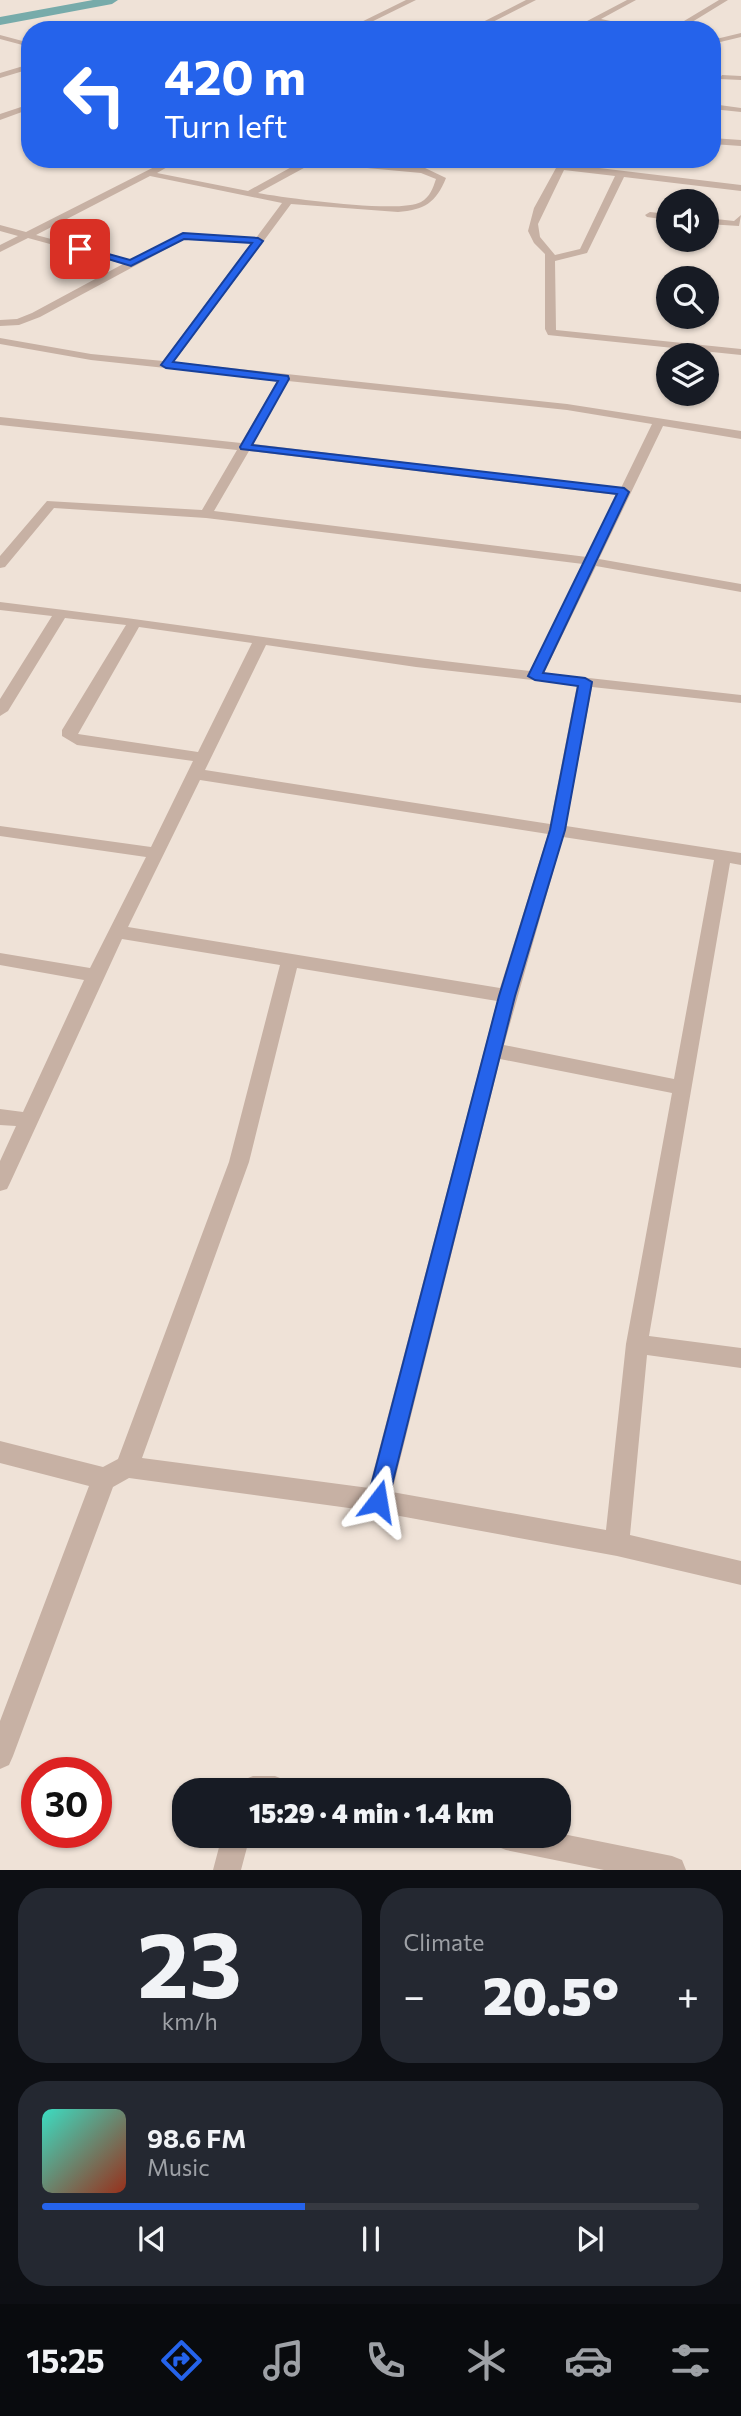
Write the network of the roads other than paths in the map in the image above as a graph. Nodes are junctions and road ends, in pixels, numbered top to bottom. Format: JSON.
{"nodes":[{"id":1,"x":412,"y":0,"type":"edge"},
{"id":2,"x":532,"y":0,"type":"edge"},
{"id":3,"x":632,"y":0,"type":"edge"},
{"id":4,"x":724,"y":0,"type":"edge"},
{"id":5,"x":594,"y":20,"type":"joint"},
{"id":6,"x":368,"y":21,"type":"edge"},
{"id":7,"x":489,"y":21,"type":"edge"},
{"id":8,"x":600,"y":21,"type":"edge"},
{"id":9,"x":688,"y":21,"type":"edge"},
{"id":10,"x":741,"y":35,"type":"edge"},
{"id":11,"x":0,"y":37,"type":"edge"},
{"id":12,"x":721,"y":40,"type":"edge"},
{"id":13,"x":21,"y":43,"type":"edge"},
{"id":14,"x":21,"y":69,"type":"edge"},
{"id":15,"x":0,"y":76,"type":"edge"},
{"id":16,"x":722,"y":77,"type":"dead end"},
{"id":17,"x":741,"y":78,"type":"edge"},
{"id":18,"x":721,"y":107,"type":"edge"},
{"id":19,"x":21,"y":109,"type":"edge"},
{"id":20,"x":741,"y":110,"type":"edge"},
{"id":21,"x":0,"y":117,"type":"edge"},
{"id":22,"x":721,"y":142,"type":"edge"},
{"id":23,"x":741,"y":144,"type":"edge"},
{"id":24,"x":157,"y":168,"type":"edge"},
{"id":25,"x":297,"y":168,"type":"edge"},
{"id":26,"x":401,"y":168,"type":"edge"},
{"id":27,"x":560,"y":168,"type":"edge"},
{"id":28,"x":571,"y":168,"type":"edge"},
{"id":29,"x":146,"y":173,"type":"junction"},
{"id":30,"x":621,"y":173,"type":"junction"},
{"id":31,"x":741,"y":188,"type":"edge"},
{"id":32,"x":249,"y":194,"type":"junction"},
{"id":33,"x":288,"y":201,"type":"junction"},
{"id":34,"x":650,"y":215,"type":"dead end"},
{"id":35,"x":656,"y":216,"type":"edge"},
{"id":36,"x":741,"y":218,"type":"edge"},
{"id":37,"x":719,"y":222,"type":"edge"},
{"id":38,"x":0,"y":228,"type":"edge"},
{"id":39,"x":28,"y":235,"type":"junction"},
{"id":40,"x":258,"y":241,"type":"junction"},
{"id":41,"x":0,"y":249,"type":"edge"},
{"id":42,"x":551,"y":259,"type":"junction"},
{"id":43,"x":131,"y":263,"type":"junction"},
{"id":44,"x":0,"y":323,"type":"edge"},
{"id":45,"x":0,"y":341,"type":"edge"},
{"id":46,"x":741,"y":352,"type":"edge"},
{"id":47,"x":166,"y":365,"type":"junction"},
{"id":48,"x":284,"y":379,"type":"junction"},
{"id":49,"x":0,"y":421,"type":"edge"},
{"id":50,"x":660,"y":421,"type":"junction"},
{"id":51,"x":741,"y":435,"type":"edge"},
{"id":52,"x":245,"y":447,"type":"junction"},
{"id":53,"x":624,"y":492,"type":"junction"},
{"id":54,"x":206,"y":514,"type":"junction"},
{"id":55,"x":590,"y":561,"type":"junction"},
{"id":56,"x":0,"y":564,"type":"edge"},
{"id":57,"x":741,"y":587,"type":"edge"},
{"id":58,"x":0,"y":606,"type":"edge"},
{"id":59,"x":61,"y":612,"type":"junction"},
{"id":60,"x":135,"y":622,"type":"junction"},
{"id":61,"x":261,"y":640,"type":"junction"},
{"id":62,"x":535,"y":676,"type":"junction"},
{"id":63,"x":585,"y":682,"type":"junction"},
{"id":64,"x":741,"y":699,"type":"edge"},
{"id":65,"x":0,"y":711,"type":"edge"},
{"id":66,"x":203,"y":758,"type":"junction"},
{"id":67,"x":195,"y":774,"type":"junction"},
{"id":68,"x":557,"y":830,"type":"junction"},
{"id":69,"x":0,"y":831,"type":"edge"},
{"id":70,"x":156,"y":853,"type":"junction"},
{"id":71,"x":732,"y":857,"type":"edge"},
{"id":72,"x":119,"y":932,"type":"junction"},
{"id":73,"x":0,"y":959,"type":"edge"},
{"id":74,"x":290,"y":961,"type":"junction"},
{"id":75,"x":95,"y":975,"type":"junction"},
{"id":76,"x":507,"y":996,"type":"junction"},
{"id":77,"x":493,"y":1050,"type":"junction"},
{"id":78,"x":682,"y":1088,"type":"junction"},
{"id":79,"x":0,"y":1117,"type":"edge"},
{"id":80,"x":30,"y":1121,"type":"junction"},
{"id":81,"x":0,"y":1183,"type":"edge"},
{"id":82,"x":637,"y":1344,"type":"junction"},
{"id":83,"x":741,"y":1358,"type":"edge"},
{"id":84,"x":0,"y":1452,"type":"edge"},
{"id":85,"x":127,"y":1467,"type":"junction"},
{"id":86,"x":104,"y":1479,"type":"junction"},
{"id":87,"x":378,"y":1501,"type":"junction"},
{"id":88,"x":617,"y":1544,"type":"junction"},
{"id":89,"x":741,"y":1573,"type":"edge"},
{"id":90,"x":0,"y":1756,"type":"edge"},
{"id":91,"x":233,"y":1848,"type":"edge"},
{"id":92,"x":565,"y":1848,"type":"edge"},
{"id":93,"x":227,"y":1870,"type":"edge"},
{"id":94,"x":672,"y":1870,"type":"edge"}],
"edges":[{"from":1,"to":6,"type":"street"},
{"from":2,"to":7,"type":"street"},
{"from":3,"to":5,"type":"street"},
{"from":4,"to":9,"type":"street"},
{"from":5,"to":8,"type":"street"},
{"from":10,"to":12,"type":"street"},
{"from":11,"to":13,"type":"street"},
{"from":14,"to":15,"type":"street"},
{"from":16,"to":17,"type":"street"},
{"from":18,"to":20,"type":"street"},
{"from":19,"to":21,"type":"street"},
{"from":22,"to":23,"type":"street"},
{"from":24,"to":29,"type":"street"},
{"from":25,"to":32,"type":"street"},
{"from":26,"to":33,"type":"street"},
{"from":27,"to":42,"type":"street"},
{"from":28,"to":30,"type":"street"},
{"from":29,"to":32,"type":"street"},
{"from":29,"to":39,"type":"street"},
{"from":30,"to":31,"type":"street"},
{"from":30,"to":42,"type":"street"},
{"from":32,"to":33,"type":"street"},
{"from":33,"to":40,"type":"street"},
{"from":34,"to":35,"type":"street"},
{"from":36,"to":37,"type":"street"},
{"from":38,"to":39,"type":"street"},
{"from":39,"to":41,"type":"street"},
{"from":39,"to":43,"type":"street"},
{"from":40,"to":43,"type":"street"},
{"from":40,"to":47,"type":"street"},
{"from":42,"to":46,"type":"street"},
{"from":43,"to":44,"type":"street"},
{"from":45,"to":47,"type":"street"},
{"from":47,"to":48,"type":"street"},
{"from":48,"to":50,"type":"street"},
{"from":48,"to":52,"type":"street"},
{"from":49,"to":52,"type":"street"},
{"from":50,"to":51,"type":"street"},
{"from":50,"to":53,"type":"street"},
{"from":52,"to":53,"type":"street"},
{"from":52,"to":54,"type":"street"},
{"from":53,"to":55,"type":"street"},
{"from":54,"to":55,"type":"street"},
{"from":54,"to":56,"type":"street"},
{"from":55,"to":57,"type":"street"},
{"from":55,"to":62,"type":"street"},
{"from":58,"to":59,"type":"street"},
{"from":59,"to":60,"type":"street"},
{"from":59,"to":65,"type":"street"},
{"from":60,"to":61,"type":"street"},
{"from":60,"to":66,"type":"street"},
{"from":61,"to":62,"type":"street"},
{"from":61,"to":66,"type":"street"},
{"from":62,"to":63,"type":"street"},
{"from":63,"to":64,"type":"street"},
{"from":63,"to":68,"type":"street"},
{"from":66,"to":67,"type":"street"},
{"from":67,"to":68,"type":"street"},
{"from":67,"to":70,"type":"street"},
{"from":68,"to":71,"type":"street"},
{"from":68,"to":76,"type":"street"},
{"from":69,"to":70,"type":"street"},
{"from":70,"to":72,"type":"street"},
{"from":71,"to":78,"type":"street"},
{"from":72,"to":74,"type":"street"},
{"from":72,"to":75,"type":"street"},
{"from":73,"to":75,"type":"street"},
{"from":74,"to":76,"type":"street"},
{"from":74,"to":85,"type":"street"},
{"from":75,"to":80,"type":"street"},
{"from":76,"to":77,"type":"street"},
{"from":77,"to":78,"type":"street"},
{"from":77,"to":87,"type":"street"},
{"from":78,"to":82,"type":"street"},
{"from":79,"to":80,"type":"street"},
{"from":80,"to":81,"type":"street"},
{"from":82,"to":83,"type":"street"},
{"from":82,"to":88,"type":"street"},
{"from":84,"to":86,"type":"street"},
{"from":85,"to":86,"type":"street"},
{"from":85,"to":87,"type":"street"},
{"from":86,"to":90,"type":"street"},
{"from":87,"to":88,"type":"street"},
{"from":88,"to":89,"type":"street"},
{"from":91,"to":93,"type":"street"},
{"from":92,"to":94,"type":"street"}]}
